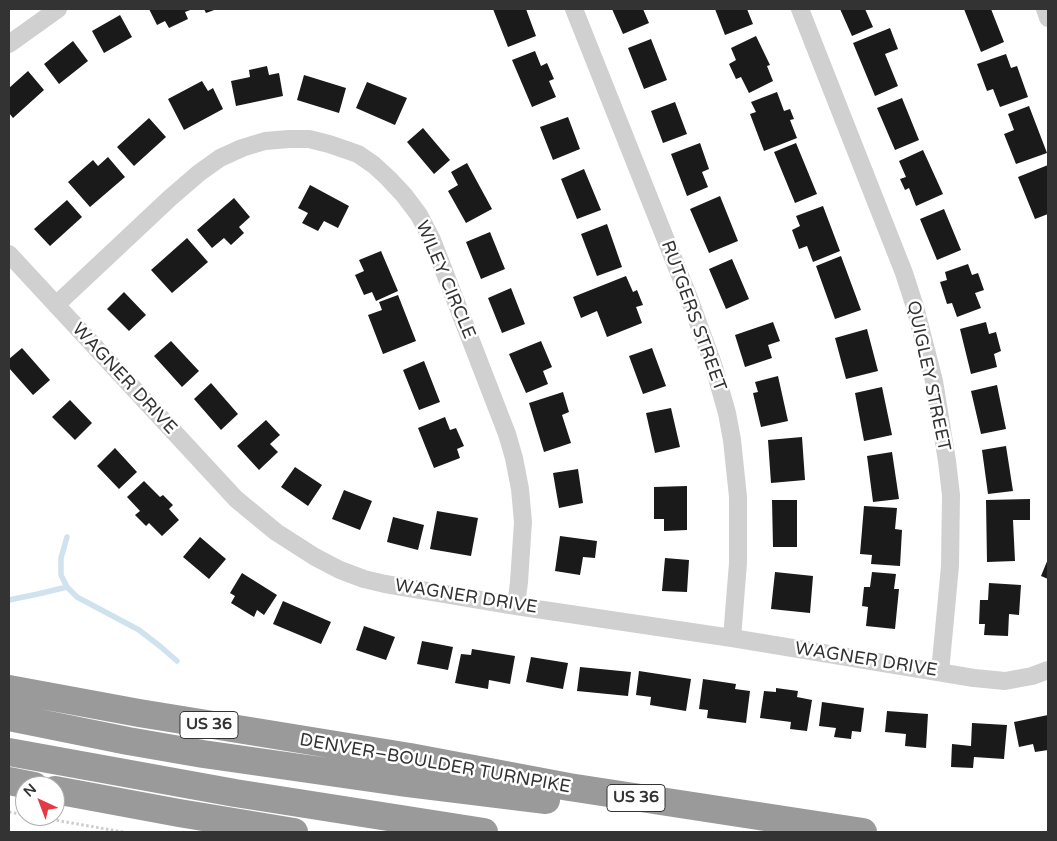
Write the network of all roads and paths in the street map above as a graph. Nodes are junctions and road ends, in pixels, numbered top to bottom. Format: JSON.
{"nodes":[{"id":1,"x":58,"y":9,"type":"edge"},
{"id":2,"x":574,"y":9,"type":"edge"},
{"id":3,"x":800,"y":9,"type":"edge"},
{"id":4,"x":1045,"y":9,"type":"edge"},
{"id":5,"x":1048,"y":18,"type":"edge"},
{"id":6,"x":9,"y":44,"type":"edge"},
{"id":7,"x":9,"y":254,"type":"edge"},
{"id":8,"x":56,"y":305,"type":"junction"},
{"id":9,"x":516,"y":606,"type":"junction"},
{"id":10,"x":732,"y":638,"type":"junction"},
{"id":11,"x":1048,"y":670,"type":"edge"},
{"id":12,"x":940,"y":672,"type":"junction"},
{"id":13,"x":9,"y":689,"type":"edge"},
{"id":14,"x":9,"y":717,"type":"edge"},
{"id":15,"x":9,"y":752,"type":"edge"},
{"id":16,"x":65,"y":792,"type":"edge"},
{"id":17,"x":65,"y":822,"type":"edge"},
{"id":18,"x":123,"y":832,"type":"edge"},
{"id":19,"x":294,"y":832,"type":"edge"},
{"id":20,"x":484,"y":832,"type":"edge"},
{"id":21,"x":842,"y":832,"type":"edge"},
{"id":22,"x":863,"y":832,"type":"edge"}],
"edges":[{"from":1,"to":6,"type":"street"},
{"from":2,"to":10,"type":"street","name":"RUTGERS STREET"},
{"from":3,"to":12,"type":"street","name":"QUIGLEY STREET"},
{"from":4,"to":5,"type":"street"},
{"from":7,"to":8,"type":"street","name":"WAGNER DRIVE"},
{"from":8,"to":9,"type":"street","name":"WAGNER DRIVE"},
{"from":8,"to":9,"type":"street","name":"WILEY CIRCLE"},
{"from":9,"to":10,"type":"street","name":"WAGNER DRIVE"},
{"from":10,"to":12,"type":"street","name":"WAGNER DRIVE"},
{"from":11,"to":12,"type":"street","name":"WAGNER DRIVE"},
{"from":13,"to":22,"type":"highway","name":"DENVER–BOULDER TURNPIKE","number":"US 36"},
{"from":14,"to":21,"type":"highway"},
{"from":15,"to":20,"type":"highway"},
{"from":16,"to":19,"type":"highway"},
{"from":17,"to":18,"type":"path"}]}
